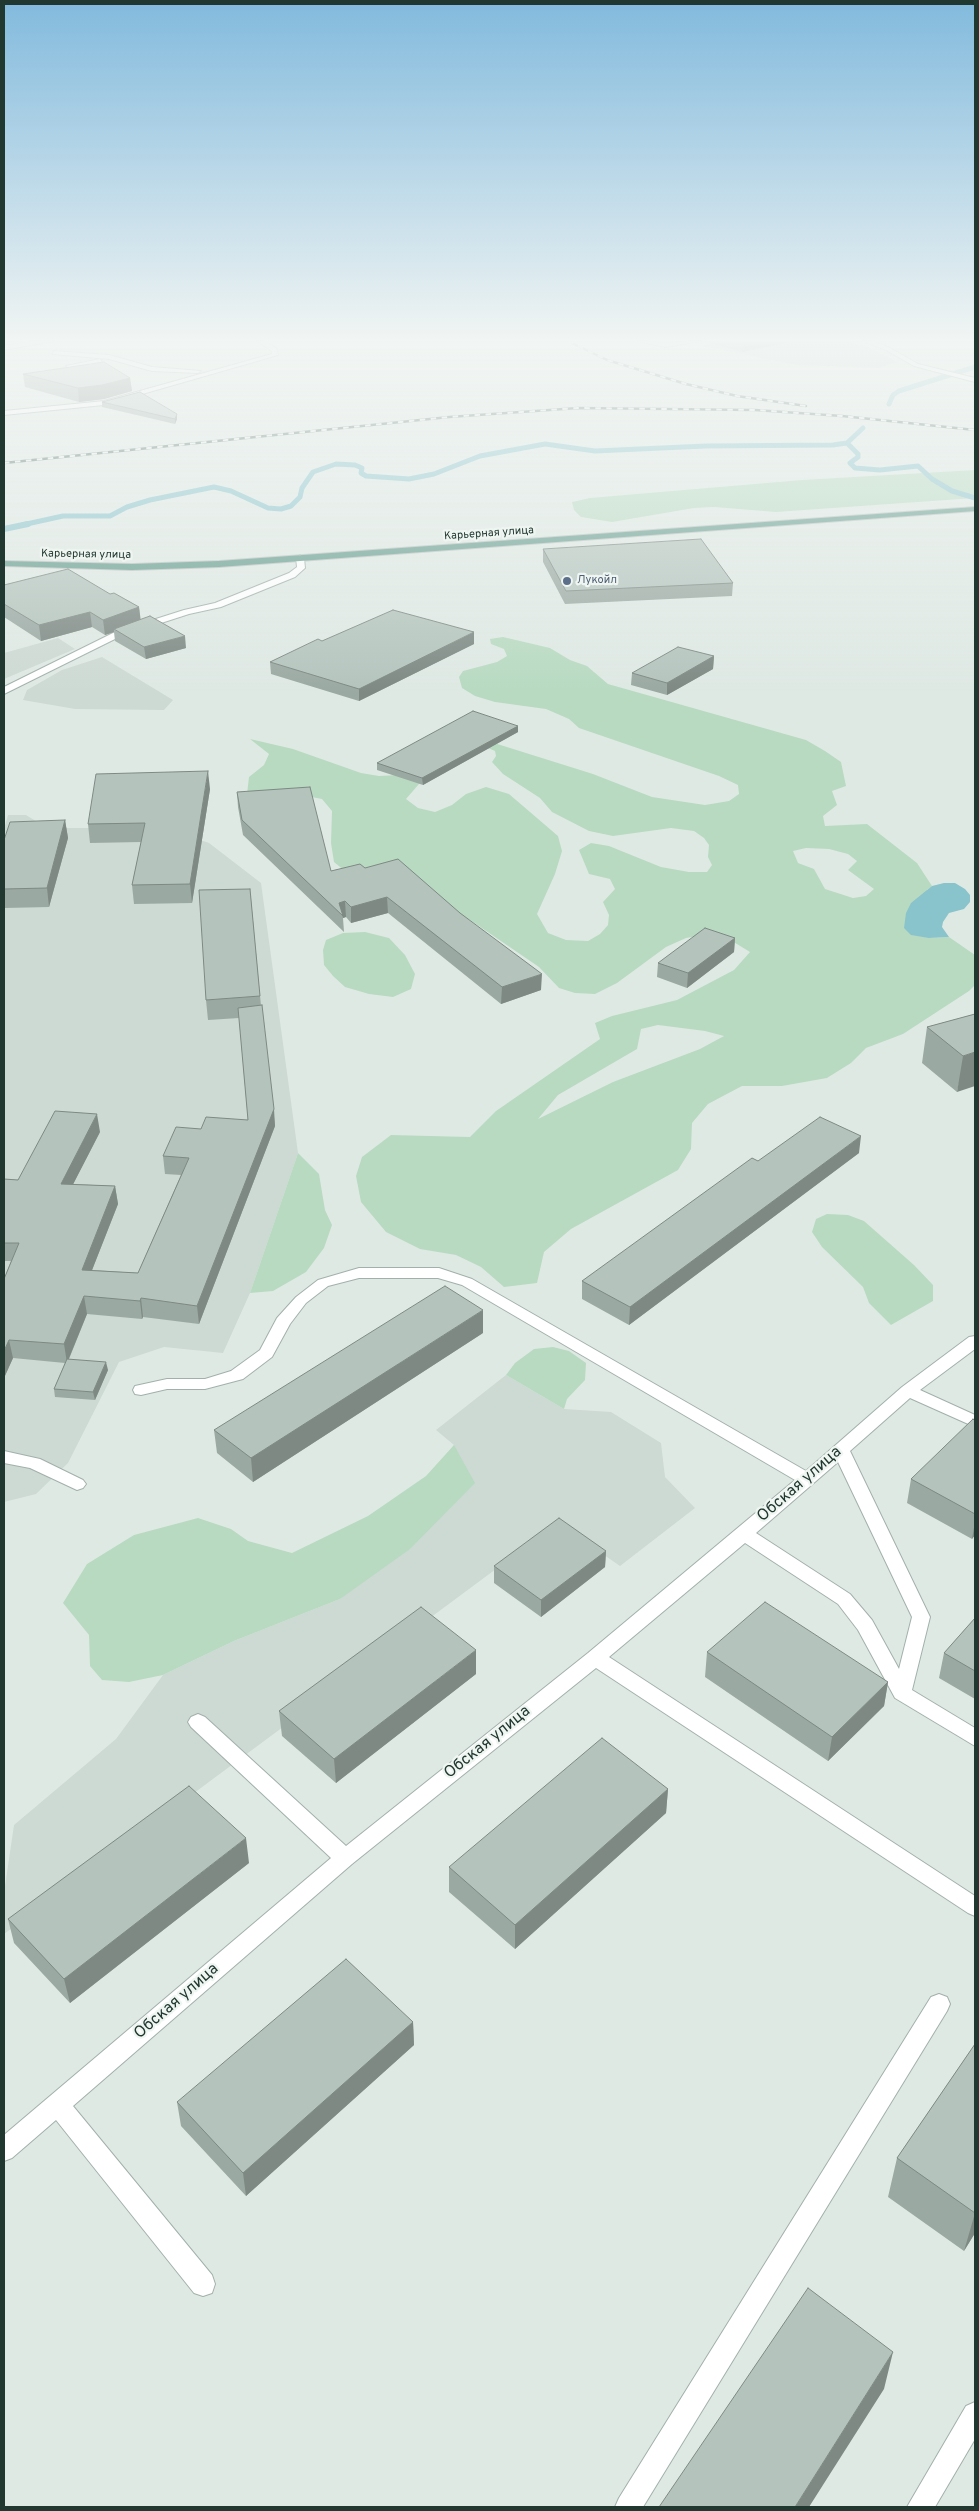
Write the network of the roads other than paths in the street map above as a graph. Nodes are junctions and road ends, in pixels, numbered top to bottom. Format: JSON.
{"nodes":[{"id":1,"x":975,"y":509,"type":"edge"},
{"id":2,"x":300,"y":558,"type":"junction"},
{"id":3,"x":4,"y":564,"type":"edge"},
{"id":4,"x":4,"y":691,"type":"edge"},
{"id":5,"x":975,"y":1341,"type":"edge"},
{"id":6,"x":141,"y":1390,"type":"dead end"},
{"id":7,"x":908,"y":1391,"type":"junction"},
{"id":8,"x":975,"y":1421,"type":"edge"},
{"id":9,"x":840,"y":1449,"type":"junction"},
{"id":10,"x":4,"y":1457,"type":"edge"},
{"id":11,"x":807,"y":1479,"type":"junction"},
{"id":12,"x":77,"y":1484,"type":"dead end"},
{"id":13,"x":744,"y":1534,"type":"junction"},
{"id":14,"x":594,"y":1658,"type":"junction"},
{"id":15,"x":902,"y":1693,"type":"junction"},
{"id":16,"x":198,"y":1722,"type":"dead end"},
{"id":17,"x":975,"y":1738,"type":"edge"},
{"id":18,"x":345,"y":1858,"type":"junction"},
{"id":19,"x":975,"y":1908,"type":"edge"},
{"id":20,"x":939,"y":2004,"type":"dead end"},
{"id":21,"x":58,"y":2105,"type":"junction"},
{"id":22,"x":4,"y":2150,"type":"edge"},
{"id":23,"x":204,"y":2284,"type":"dead end"},
{"id":24,"x":975,"y":2415,"type":"edge"},
{"id":25,"x":628,"y":2507,"type":"edge"},
{"id":26,"x":920,"y":2507,"type":"edge"}],
"edges":[{"from":1,"to":2,"type":"main road","name":"Карьерная улица"},
{"from":2,"to":3,"type":"main road","name":"Карьерная улица"},
{"from":2,"to":4,"type":"street"},
{"from":5,"to":7,"type":"street","name":"Обская улица"},
{"from":6,"to":11,"type":"street"},
{"from":7,"to":8,"type":"street"},
{"from":7,"to":9,"type":"street","name":"Обская улица"},
{"from":9,"to":11,"type":"street","name":"Обская улица"},
{"from":9,"to":15,"type":"street"},
{"from":10,"to":12,"type":"street"},
{"from":11,"to":13,"type":"street","name":"Обская улица"},
{"from":13,"to":14,"type":"street","name":"Обская улица"},
{"from":13,"to":15,"type":"street"},
{"from":14,"to":18,"type":"street","name":"Обская улица"},
{"from":14,"to":19,"type":"street"},
{"from":15,"to":17,"type":"street"},
{"from":16,"to":18,"type":"street"},
{"from":18,"to":21,"type":"street","name":"Обская улица"},
{"from":20,"to":25,"type":"street"},
{"from":21,"to":22,"type":"street","name":"Обская улица"},
{"from":21,"to":23,"type":"street"},
{"from":24,"to":26,"type":"street"}]}
